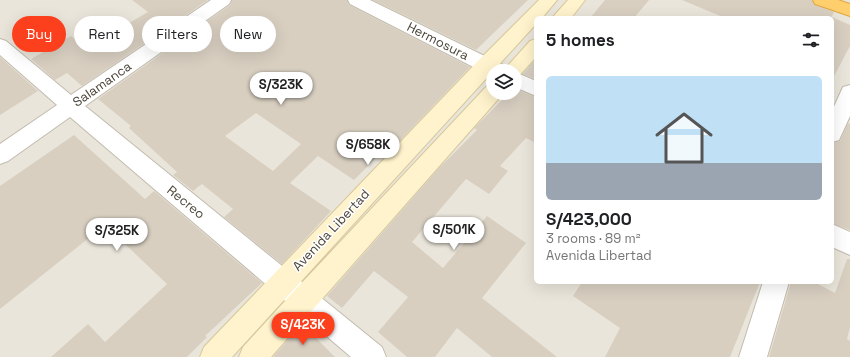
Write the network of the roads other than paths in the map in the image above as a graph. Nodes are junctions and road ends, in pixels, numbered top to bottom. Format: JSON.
{"nodes":[{"id":1,"x":223,"y":0,"type":"edge"},
{"id":2,"x":356,"y":0,"type":"edge"},
{"id":3,"x":549,"y":0,"type":"edge"},
{"id":4,"x":577,"y":0,"type":"edge"},
{"id":5,"x":821,"y":0,"type":"edge"},
{"id":6,"x":850,"y":10,"type":"edge"},
{"id":7,"x":536,"y":16,"type":"edge"},
{"id":8,"x":563,"y":16,"type":"edge"},
{"id":9,"x":534,"y":18,"type":"edge"},
{"id":10,"x":0,"y":45,"type":"edge"},
{"id":11,"x":534,"y":47,"type":"edge"},
{"id":12,"x":495,"y":64,"type":"edge"},
{"id":13,"x":518,"y":64,"type":"edge"},
{"id":14,"x":486,"y":65,"type":"edge"},
{"id":15,"x":486,"y":74,"type":"edge"},
{"id":16,"x":522,"y":83,"type":"edge"},
{"id":17,"x":534,"y":89,"type":"edge"},
{"id":18,"x":850,"y":92,"type":"edge"},
{"id":19,"x":486,"y":100,"type":"edge"},
{"id":20,"x":70,"y":107,"type":"junction"},
{"id":21,"x":834,"y":129,"type":"edge"},
{"id":22,"x":0,"y":155,"type":"edge"},
{"id":23,"x":834,"y":236,"type":"edge"},
{"id":24,"x":850,"y":244,"type":"edge"},
{"id":25,"x":283,"y":282,"type":"junction"},
{"id":26,"x":775,"y":284,"type":"edge"},
{"id":27,"x":304,"y":299,"type":"junction"},
{"id":28,"x":214,"y":357,"type":"edge"},
{"id":29,"x":253,"y":357,"type":"edge"},
{"id":30,"x":372,"y":357,"type":"edge"},
{"id":31,"x":753,"y":357,"type":"edge"}],
"edges":[{"from":1,"to":20,"type":"street","name":"Salamanca"},
{"from":2,"to":14,"type":"street","name":"Hermosura"},
{"from":3,"to":7,"type":"main road","name":"Avenida Libertad"},
{"from":4,"to":8,"type":"main road"},
{"from":5,"to":6,"type":"highway"},
{"from":9,"to":12,"type":"main road","name":"Avenida Libertad"},
{"from":10,"to":20,"type":"street","name":"Recreo"},
{"from":11,"to":13,"type":"main road"},
{"from":15,"to":25,"type":"main road","name":"Avenida Libertad"},
{"from":16,"to":17,"type":"street"},
{"from":18,"to":21,"type":"street"},
{"from":19,"to":27,"type":"main road","name":"Avenida Libertad"},
{"from":20,"to":22,"type":"street","name":"Salamanca"},
{"from":20,"to":25,"type":"street","name":"Recreo"},
{"from":23,"to":24,"type":"street"},
{"from":25,"to":27,"type":"street","name":"Recreo"},
{"from":25,"to":28,"type":"main road","name":"Avenida Libertad"},
{"from":26,"to":31,"type":"street"},
{"from":27,"to":29,"type":"main road","name":"Avenida Libertad"},
{"from":27,"to":30,"type":"street","name":"Recreo"}]}
